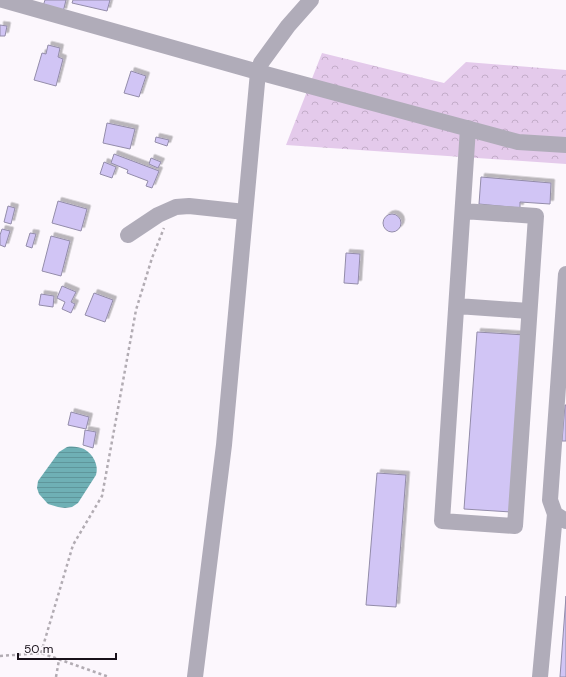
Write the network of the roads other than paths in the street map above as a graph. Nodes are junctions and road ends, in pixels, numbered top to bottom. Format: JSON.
{"nodes":[{"id":1,"x":3,"y":0,"type":"edge"},
{"id":2,"x":311,"y":0,"type":"edge"},
{"id":3,"x":258,"y":72,"type":"junction"},
{"id":4,"x":468,"y":128,"type":"junction"},
{"id":5,"x":566,"y":145,"type":"edge"},
{"id":6,"x":463,"y":211,"type":"junction"},
{"id":7,"x":245,"y":212,"type":"junction"},
{"id":8,"x":128,"y":235,"type":"dead end"},
{"id":9,"x":566,"y":274,"type":"edge"},
{"id":10,"x":456,"y":306,"type":"junction"},
{"id":11,"x":529,"y":311,"type":"junction"},
{"id":12,"x":562,"y":374,"type":"edge"},
{"id":13,"x":561,"y":518,"type":"edge"},
{"id":14,"x":195,"y":677,"type":"edge"},
{"id":15,"x":540,"y":677,"type":"edge"}],
"edges":[{"from":1,"to":3,"type":"street"},
{"from":2,"to":3,"type":"street"},
{"from":3,"to":4,"type":"street"},
{"from":3,"to":7,"type":"street"},
{"from":4,"to":5,"type":"street"},
{"from":4,"to":6,"type":"street"},
{"from":6,"to":10,"type":"street"},
{"from":6,"to":11,"type":"street"},
{"from":7,"to":8,"type":"street"},
{"from":7,"to":14,"type":"street"},
{"from":9,"to":12,"type":"street"},
{"from":10,"to":11,"type":"street"},
{"from":10,"to":11,"type":"street"},
{"from":12,"to":13,"type":"street"},
{"from":13,"to":15,"type":"street"}]}
